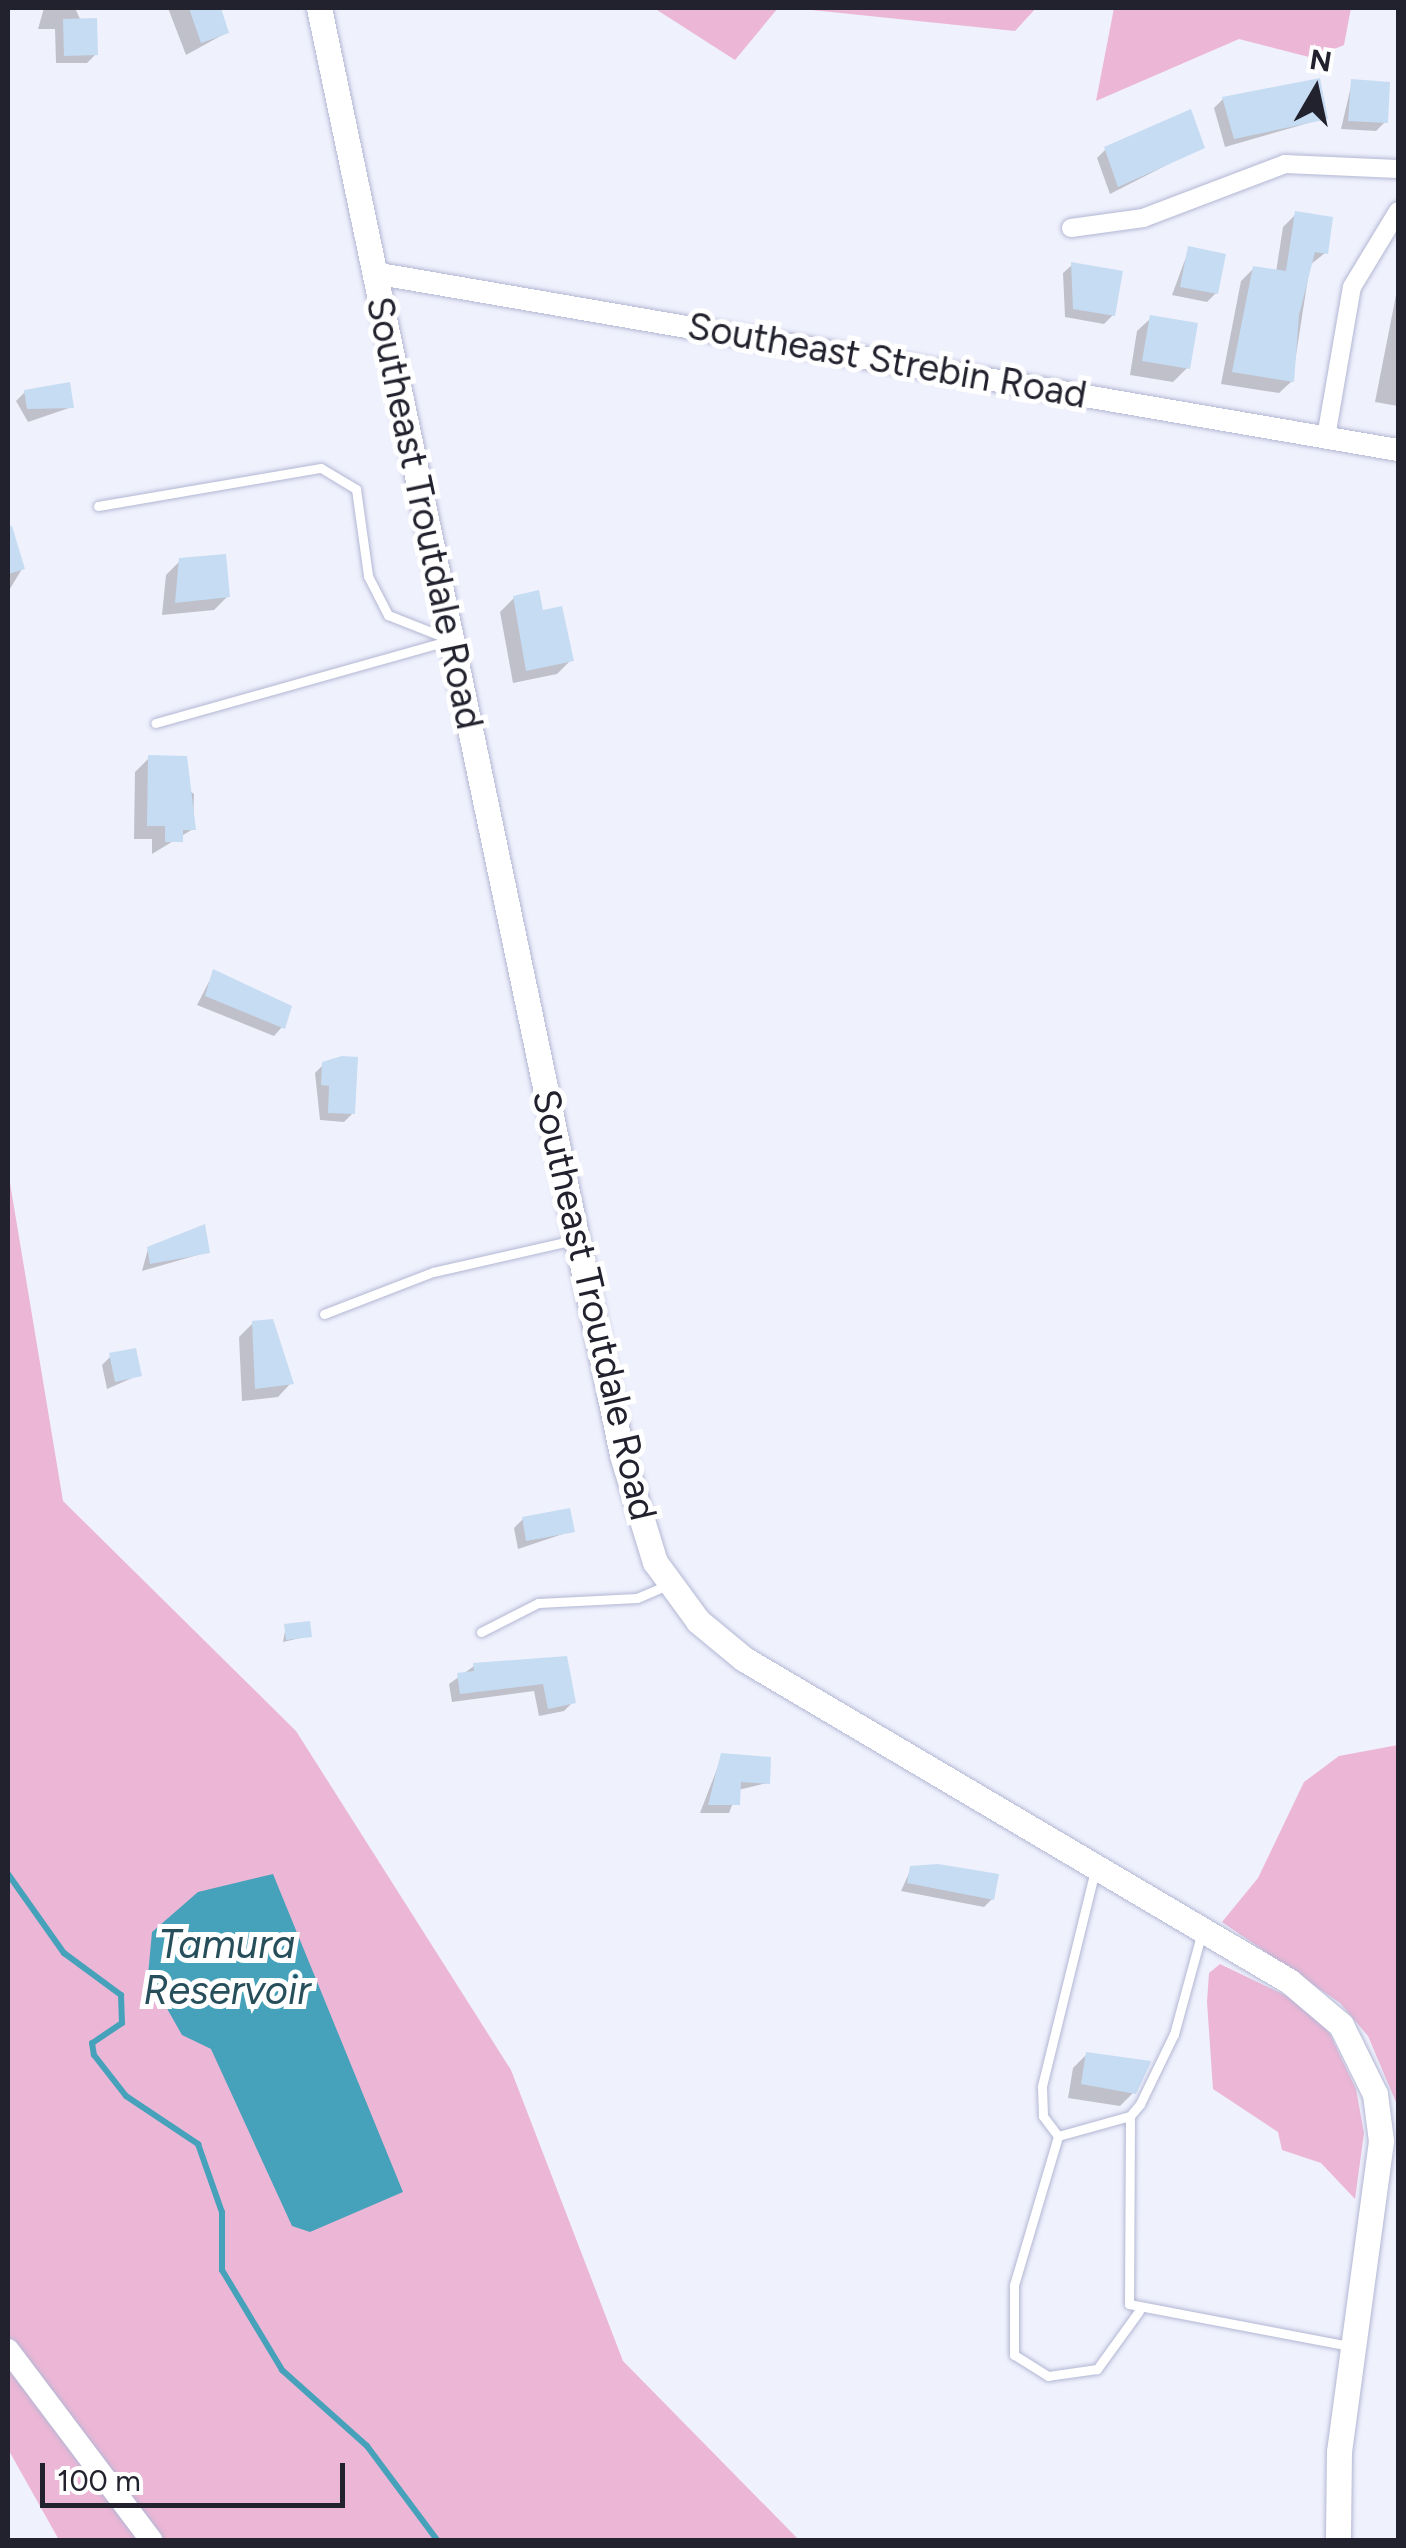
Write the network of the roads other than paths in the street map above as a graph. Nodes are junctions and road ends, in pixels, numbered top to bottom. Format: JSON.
{"nodes":[{"id":1,"x":319,"y":8,"type":"edge"},
{"id":2,"x":1398,"y":169,"type":"edge"},
{"id":3,"x":1398,"y":211,"type":"edge"},
{"id":4,"x":1071,"y":228,"type":"dead end"},
{"id":5,"x":374,"y":272,"type":"junction"},
{"id":6,"x":1326,"y":438,"type":"junction"},
{"id":7,"x":1398,"y":450,"type":"edge"},
{"id":8,"x":98,"y":506,"type":"dead end"},
{"id":9,"x":451,"y":640,"type":"junction"},
{"id":10,"x":155,"y":723,"type":"dead end"},
{"id":11,"x":577,"y":1240,"type":"junction"},
{"id":12,"x":324,"y":1314,"type":"dead end"},
{"id":13,"x":668,"y":1585,"type":"junction"},
{"id":14,"x":481,"y":1632,"type":"dead end"},
{"id":15,"x":1096,"y":1867,"type":"junction"},
{"id":16,"x":1202,"y":1930,"type":"junction"},
{"id":17,"x":1130,"y":2116,"type":"junction"},
{"id":18,"x":1058,"y":2136,"type":"junction"},
{"id":19,"x":1139,"y":2310,"type":"junction"},
{"id":20,"x":1353,"y":2347,"type":"junction"},
{"id":21,"x":8,"y":2350,"type":"edge"},
{"id":22,"x":151,"y":2540,"type":"edge"},
{"id":23,"x":1338,"y":2540,"type":"edge"}],
"edges":[{"from":1,"to":5,"type":"main road","name":"Southeast Troutdale Road"},
{"from":2,"to":4,"type":"street"},
{"from":3,"to":6,"type":"street"},
{"from":5,"to":6,"type":"street","name":"Southeast Strebin Road"},
{"from":5,"to":9,"type":"main road","name":"Southeast Troutdale Road"},
{"from":6,"to":7,"type":"street","name":"Southeast Strebin Road"},
{"from":8,"to":9,"type":"lane"},
{"from":9,"to":10,"type":"lane"},
{"from":9,"to":11,"type":"main road","name":"Southeast Troutdale Road"},
{"from":11,"to":12,"type":"lane"},
{"from":11,"to":13,"type":"main road","name":"Southeast Troutdale Road"},
{"from":13,"to":14,"type":"lane"},
{"from":13,"to":15,"type":"main road","name":"Southeast Troutdale Road"},
{"from":15,"to":16,"type":"main road","name":"Southeast Troutdale Road"},
{"from":15,"to":18,"type":"lane"},
{"from":16,"to":17,"type":"lane"},
{"from":16,"to":20,"type":"main road","name":"Southeast Troutdale Road"},
{"from":17,"to":18,"type":"lane"},
{"from":17,"to":19,"type":"lane"},
{"from":18,"to":19,"type":"lane"},
{"from":19,"to":20,"type":"lane"},
{"from":20,"to":23,"type":"main road","name":"Southeast Troutdale Road"},
{"from":21,"to":22,"type":"street"}]}
